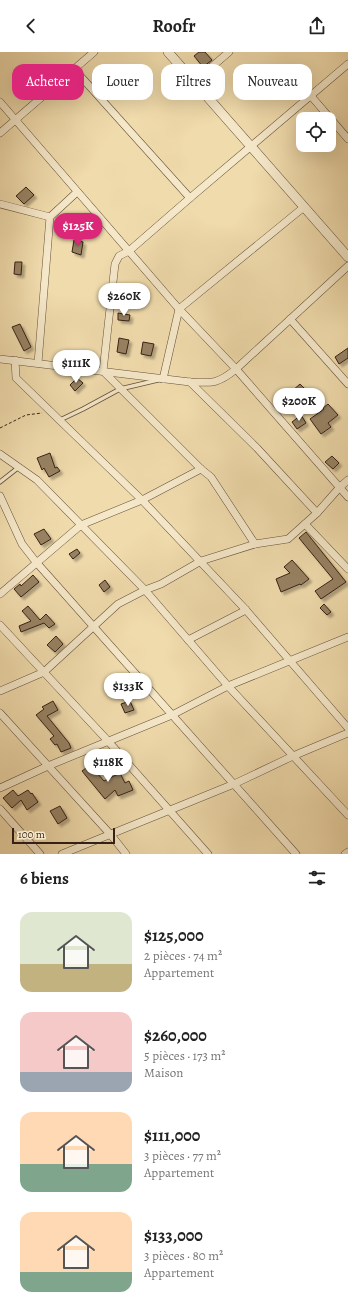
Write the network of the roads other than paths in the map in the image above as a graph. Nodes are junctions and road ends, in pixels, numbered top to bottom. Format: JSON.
{"nodes":[{"id":1,"x":94,"y":52,"type":"edge"},
{"id":2,"x":168,"y":52,"type":"edge"},
{"id":3,"x":229,"y":52,"type":"edge"},
{"id":4,"x":80,"y":64,"type":"edge"},
{"id":5,"x":178,"y":64,"type":"edge"},
{"id":6,"x":215,"y":64,"type":"edge"},
{"id":7,"x":348,"y":64,"type":"edge"},
{"id":8,"x":84,"y":80,"type":"edge"},
{"id":9,"x":312,"y":95,"type":"edge"},
{"id":10,"x":312,"y":97,"type":"edge"},
{"id":11,"x":37,"y":100,"type":"edge"},
{"id":12,"x":210,"y":100,"type":"edge"},
{"id":13,"x":306,"y":100,"type":"edge"},
{"id":14,"x":0,"y":102,"type":"edge"},
{"id":15,"x":15,"y":119,"type":"junction"},
{"id":16,"x":0,"y":133,"type":"edge"},
{"id":17,"x":348,"y":138,"type":"edge"},
{"id":18,"x":251,"y":147,"type":"junction"},
{"id":19,"x":77,"y":192,"type":"junction"},
{"id":20,"x":190,"y":198,"type":"junction"},
{"id":21,"x":0,"y":204,"type":"edge"},
{"id":22,"x":304,"y":207,"type":"junction"},
{"id":23,"x":50,"y":217,"type":"junction"},
{"id":24,"x":129,"y":251,"type":"junction"},
{"id":25,"x":348,"y":257,"type":"edge"},
{"id":26,"x":348,"y":266,"type":"edge"},
{"id":27,"x":179,"y":309,"type":"junction"},
{"id":28,"x":290,"y":319,"type":"junction"},
{"id":29,"x":0,"y":359,"type":"edge"},
{"id":30,"x":14,"y":360,"type":"junction"},
{"id":31,"x":38,"y":363,"type":"junction"},
{"id":32,"x":236,"y":369,"type":"junction"},
{"id":33,"x":103,"y":371,"type":"junction"},
{"id":34,"x":164,"y":379,"type":"junction"},
{"id":35,"x":190,"y":382,"type":"junction"},
{"id":36,"x":348,"y":384,"type":"edge"},
{"id":37,"x":120,"y":389,"type":"junction"},
{"id":38,"x":60,"y":420,"type":"junction"},
{"id":39,"x":0,"y":454,"type":"edge"},
{"id":40,"x":19,"y":467,"type":"junction"},
{"id":41,"x":201,"y":469,"type":"junction"},
{"id":42,"x":348,"y":480,"type":"edge"},
{"id":43,"x":0,"y":482,"type":"edge"},
{"id":44,"x":340,"y":487,"type":"junction"},
{"id":45,"x":348,"y":497,"type":"edge"},
{"id":46,"x":1,"y":498,"type":"edge"},
{"id":47,"x":142,"y":500,"type":"junction"},
{"id":48,"x":317,"y":513,"type":"junction"},
{"id":49,"x":305,"y":524,"type":"junction"},
{"id":50,"x":81,"y":525,"type":"junction"},
{"id":51,"x":255,"y":544,"type":"junction"},
{"id":52,"x":201,"y":561,"type":"junction"},
{"id":53,"x":36,"y":562,"type":"junction"},
{"id":54,"x":348,"y":569,"type":"edge"},
{"id":55,"x":145,"y":590,"type":"junction"},
{"id":56,"x":0,"y":594,"type":"edge"},
{"id":57,"x":246,"y":610,"type":"junction"},
{"id":58,"x":0,"y":625,"type":"edge"},
{"id":59,"x":92,"y":627,"type":"junction"},
{"id":60,"x":348,"y":637,"type":"edge"},
{"id":61,"x":188,"y":640,"type":"junction"},
{"id":62,"x":290,"y":660,"type":"junction"},
{"id":63,"x":44,"y":672,"type":"junction"},
{"id":64,"x":228,"y":686,"type":"junction"},
{"id":65,"x":0,"y":691,"type":"edge"},
{"id":66,"x":0,"y":713,"type":"edge"},
{"id":67,"x":172,"y":715,"type":"junction"},
{"id":68,"x":348,"y":728,"type":"edge"},
{"id":69,"x":348,"y":733,"type":"edge"},
{"id":70,"x":108,"y":741,"type":"junction"},
{"id":71,"x":293,"y":756,"type":"junction"},
{"id":72,"x":48,"y":766,"type":"junction"},
{"id":73,"x":234,"y":784,"type":"junction"},
{"id":74,"x":0,"y":788,"type":"edge"},
{"id":75,"x":0,"y":809,"type":"edge"},
{"id":76,"x":170,"y":811,"type":"junction"},
{"id":77,"x":348,"y":815,"type":"edge"},
{"id":78,"x":111,"y":835,"type":"junction"},
{"id":79,"x":348,"y":852,"type":"edge"},
{"id":80,"x":40,"y":854,"type":"edge"},
{"id":81,"x":62,"y":854,"type":"edge"},
{"id":82,"x":126,"y":854,"type":"edge"},
{"id":83,"x":208,"y":854,"type":"edge"},
{"id":84,"x":296,"y":854,"type":"edge"},
{"id":85,"x":345,"y":854,"type":"edge"}],
"edges":[{"from":1,"to":4,"type":"street"},
{"from":2,"to":5,"type":"street"},
{"from":3,"to":6,"type":"street"},
{"from":7,"to":9,"type":"street"},
{"from":8,"to":20,"type":"street"},
{"from":10,"to":17,"type":"street"},
{"from":11,"to":15,"type":"street"},
{"from":12,"to":18,"type":"street"},
{"from":13,"to":18,"type":"street"},
{"from":14,"to":15,"type":"street"},
{"from":15,"to":16,"type":"street"},
{"from":15,"to":19,"type":"street"},
{"from":18,"to":20,"type":"street"},
{"from":18,"to":22,"type":"street"},
{"from":19,"to":23,"type":"street"},
{"from":19,"to":24,"type":"street"},
{"from":20,"to":24,"type":"street"},
{"from":21,"to":23,"type":"street"},
{"from":22,"to":25,"type":"street"},
{"from":22,"to":27,"type":"street"},
{"from":23,"to":31,"type":"street"},
{"from":24,"to":27,"type":"street"},
{"from":24,"to":33,"type":"street"},
{"from":26,"to":28,"type":"street"},
{"from":27,"to":32,"type":"street"},
{"from":27,"to":34,"type":"street"},
{"from":28,"to":32,"type":"street"},
{"from":28,"to":36,"type":"street"},
{"from":29,"to":30,"type":"street"},
{"from":30,"to":31,"type":"street"},
{"from":30,"to":38,"type":"street"},
{"from":31,"to":33,"type":"street"},
{"from":32,"to":35,"type":"street"},
{"from":32,"to":44,"type":"street"},
{"from":33,"to":34,"type":"street"},
{"from":33,"to":37,"type":"street"},
{"from":34,"to":35,"type":"street"},
{"from":34,"to":37,"type":"lane"},
{"from":35,"to":48,"type":"street"},
{"from":37,"to":38,"type":"lane"},
{"from":37,"to":41,"type":"street"},
{"from":38,"to":47,"type":"street"},
{"from":39,"to":40,"type":"street"},
{"from":40,"to":43,"type":"lane"},
{"from":40,"to":50,"type":"street"},
{"from":41,"to":47,"type":"street"},
{"from":41,"to":51,"type":"street"},
{"from":42,"to":44,"type":"street"},
{"from":44,"to":45,"type":"street"},
{"from":44,"to":48,"type":"street"},
{"from":46,"to":53,"type":"street"},
{"from":47,"to":50,"type":"street"},
{"from":47,"to":52,"type":"street"},
{"from":48,"to":49,"type":"street"},
{"from":49,"to":51,"type":"street"},
{"from":49,"to":54,"type":"street"},
{"from":50,"to":53,"type":"street"},
{"from":50,"to":55,"type":"street"},
{"from":51,"to":52,"type":"street"},
{"from":52,"to":55,"type":"street"},
{"from":52,"to":57,"type":"street"},
{"from":53,"to":56,"type":"street"},
{"from":53,"to":59,"type":"street"},
{"from":55,"to":59,"type":"street"},
{"from":55,"to":61,"type":"street"},
{"from":57,"to":61,"type":"street"},
{"from":57,"to":62,"type":"street"},
{"from":58,"to":63,"type":"street"},
{"from":59,"to":63,"type":"street"},
{"from":59,"to":67,"type":"street"},
{"from":60,"to":62,"type":"street"},
{"from":61,"to":64,"type":"street"},
{"from":62,"to":64,"type":"street"},
{"from":62,"to":68,"type":"street"},
{"from":63,"to":65,"type":"street"},
{"from":63,"to":70,"type":"street"},
{"from":64,"to":67,"type":"street"},
{"from":64,"to":71,"type":"street"},
{"from":66,"to":72,"type":"street"},
{"from":67,"to":70,"type":"street"},
{"from":67,"to":73,"type":"street"},
{"from":69,"to":71,"type":"street"},
{"from":70,"to":72,"type":"street"},
{"from":70,"to":76,"type":"street"},
{"from":71,"to":73,"type":"street"},
{"from":71,"to":77,"type":"street"},
{"from":72,"to":74,"type":"street"},
{"from":72,"to":78,"type":"street"},
{"from":73,"to":76,"type":"street"},
{"from":73,"to":84,"type":"street"},
{"from":75,"to":80,"type":"street"},
{"from":76,"to":78,"type":"street"},
{"from":76,"to":83,"type":"street"},
{"from":78,"to":81,"type":"street"},
{"from":78,"to":82,"type":"street"},
{"from":79,"to":85,"type":"street"}]}
